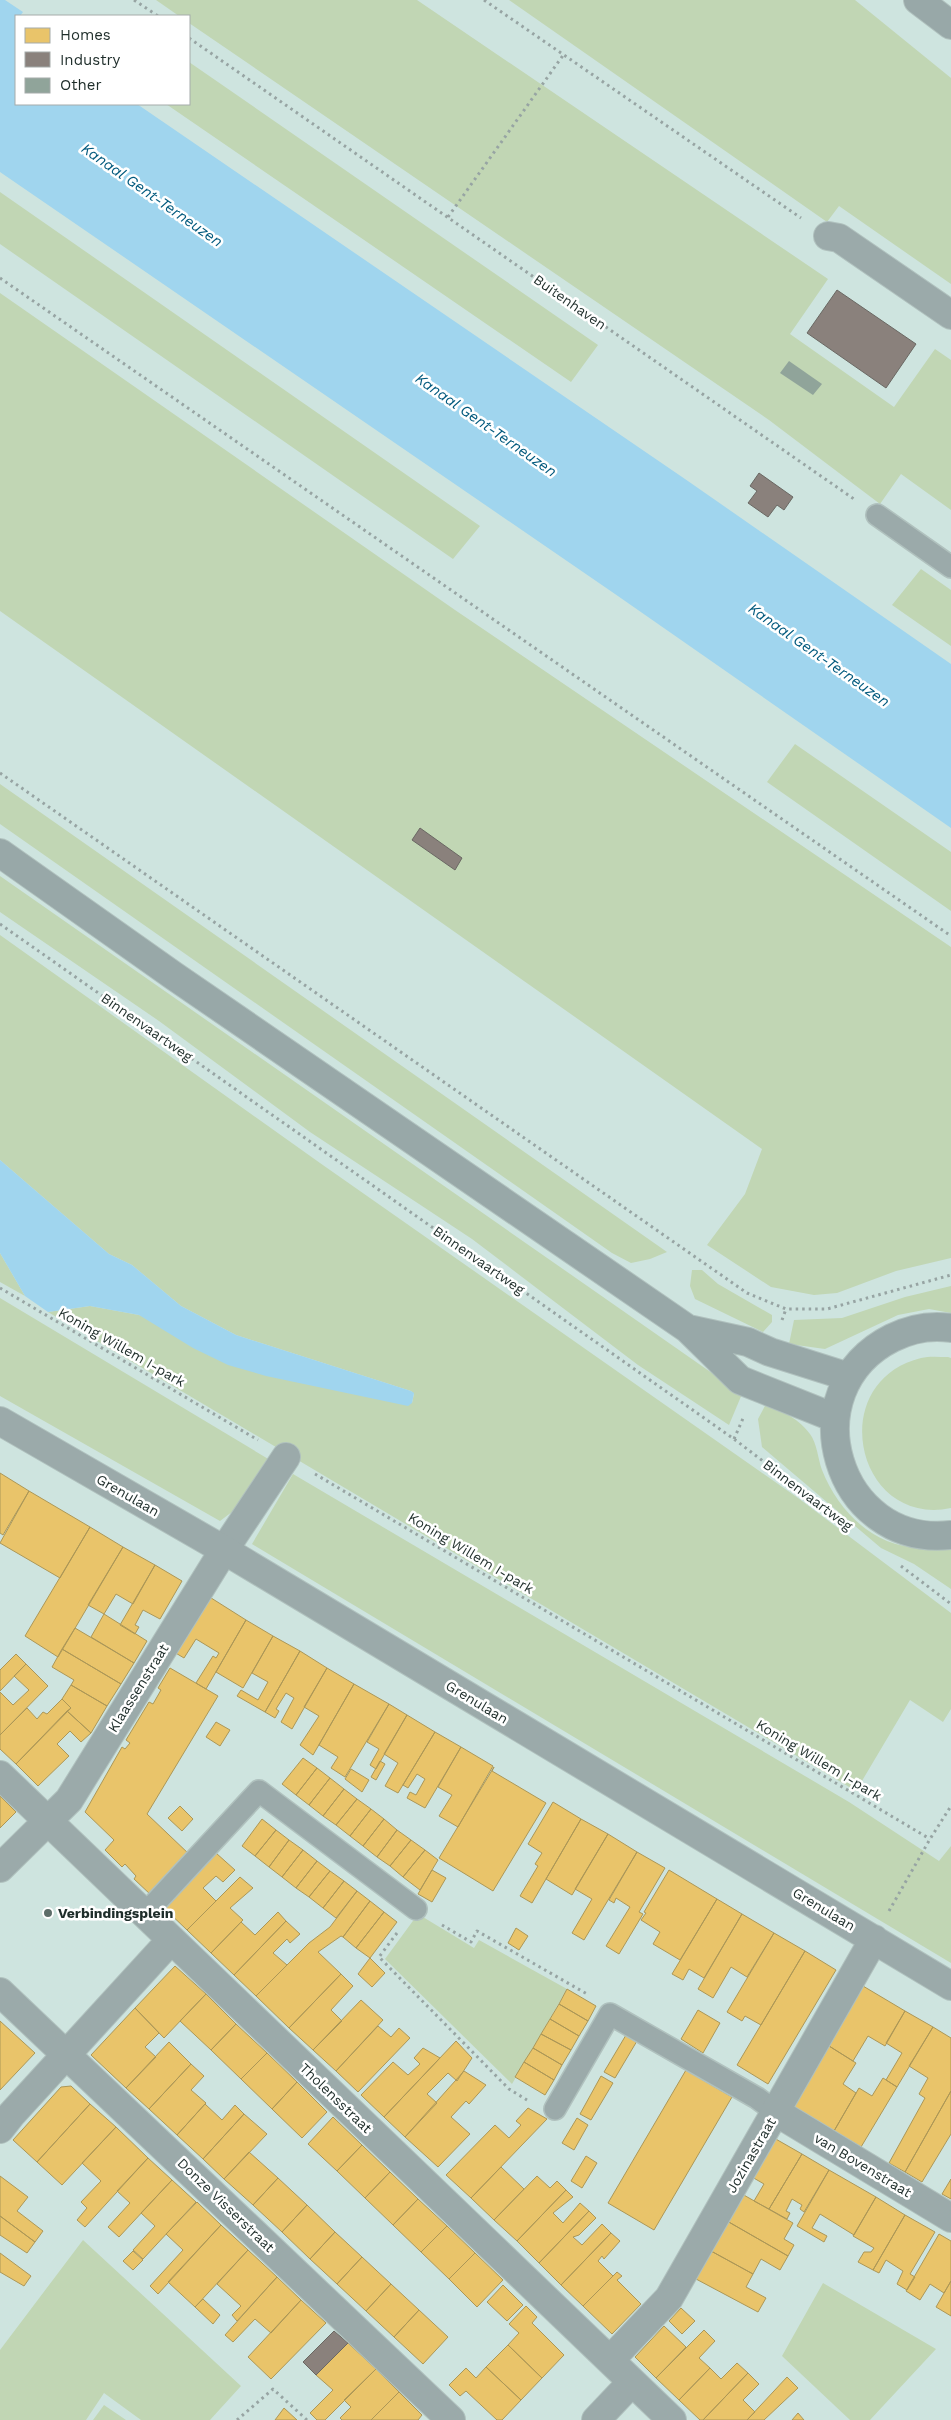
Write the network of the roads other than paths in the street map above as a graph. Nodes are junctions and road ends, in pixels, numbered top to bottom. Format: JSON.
{"nodes":[{"id":1,"x":918,"y":0,"type":"edge"},
{"id":2,"x":951,"y":25,"type":"edge"},
{"id":3,"x":828,"y":236,"type":"road end"},
{"id":4,"x":951,"y":315,"type":"edge"},
{"id":5,"x":877,"y":515,"type":"road end"},
{"id":6,"x":951,"y":567,"type":"edge"},
{"id":7,"x":0,"y":853,"type":"edge"},
{"id":8,"x":951,"y":1328,"type":"edge"},
{"id":9,"x":688,"y":1329,"type":"junction"},
{"id":10,"x":849,"y":1377,"type":"junction"},
{"id":11,"x":835,"y":1418,"type":"junction"},
{"id":12,"x":0,"y":1421,"type":"edge"},
{"id":13,"x":286,"y":1457,"type":"road end"},
{"id":14,"x":951,"y":1535,"type":"edge"},
{"id":15,"x":224,"y":1550,"type":"junction"},
{"id":16,"x":0,"y":1775,"type":"edge"},
{"id":17,"x":47,"y":1820,"type":"junction"},
{"id":18,"x":0,"y":1868,"type":"edge"},
{"id":19,"x":416,"y":1909,"type":"road end"},
{"id":20,"x":144,"y":1914,"type":"junction"},
{"id":21,"x":874,"y":1939,"type":"junction"},
{"id":22,"x":171,"y":1940,"type":"junction"},
{"id":23,"x":951,"y":1986,"type":"edge"},
{"id":24,"x":0,"y":1992,"type":"edge"},
{"id":25,"x":67,"y":2053,"type":"junction"},
{"id":26,"x":555,"y":2109,"type":"road end"},
{"id":27,"x":776,"y":2112,"type":"junction"},
{"id":28,"x":0,"y":2129,"type":"edge"},
{"id":29,"x":951,"y":2218,"type":"edge"},
{"id":30,"x":611,"y":2359,"type":"junction"},
{"id":31,"x":632,"y":2382,"type":"junction"},
{"id":32,"x":451,"y":2420,"type":"edge"},
{"id":33,"x":596,"y":2420,"type":"edge"},
{"id":34,"x":672,"y":2420,"type":"edge"}],
"edges":[{"from":1,"to":2,"type":"main road"},
{"from":3,"to":4,"type":"street"},
{"from":5,"to":6,"type":"lane"},
{"from":7,"to":9,"type":"main road"},
{"from":8,"to":10,"type":"main road"},
{"from":9,"to":10,"type":"main road"},
{"from":9,"to":11,"type":"main road"},
{"from":10,"to":11,"type":"main road"},
{"from":11,"to":14,"type":"main road"},
{"from":12,"to":15,"type":"street","name":"Grenulaan"},
{"from":13,"to":15,"type":"street","name":"Klaassenstraat"},
{"from":15,"to":17,"type":"street","name":"Klaassenstraat"},
{"from":15,"to":21,"type":"street","name":"Grenulaan"},
{"from":16,"to":17,"type":"street","name":"Tholensstraat"},
{"from":17,"to":18,"type":"street"},
{"from":17,"to":20,"type":"street","name":"Tholensstraat"},
{"from":19,"to":20,"type":"lane"},
{"from":20,"to":22,"type":"street","name":"Tholensstraat"},
{"from":21,"to":23,"type":"street","name":"Grenulaan"},
{"from":21,"to":27,"type":"street","name":"Jozinastraat"},
{"from":22,"to":25,"type":"street"},
{"from":22,"to":30,"type":"street","name":"Tholensstraat"},
{"from":24,"to":25,"type":"street","name":"Donze Visserstraat"},
{"from":25,"to":28,"type":"street"},
{"from":25,"to":32,"type":"street","name":"Donze Visserstraat"},
{"from":26,"to":27,"type":"lane"},
{"from":27,"to":29,"type":"street","name":"van Bovenstraat"},
{"from":27,"to":30,"type":"street","name":"Jozinastraat"},
{"from":30,"to":31,"type":"street","name":"Tholensstraat"},
{"from":31,"to":33,"type":"street"},
{"from":31,"to":34,"type":"street","name":"Tholensstraat"}]}
